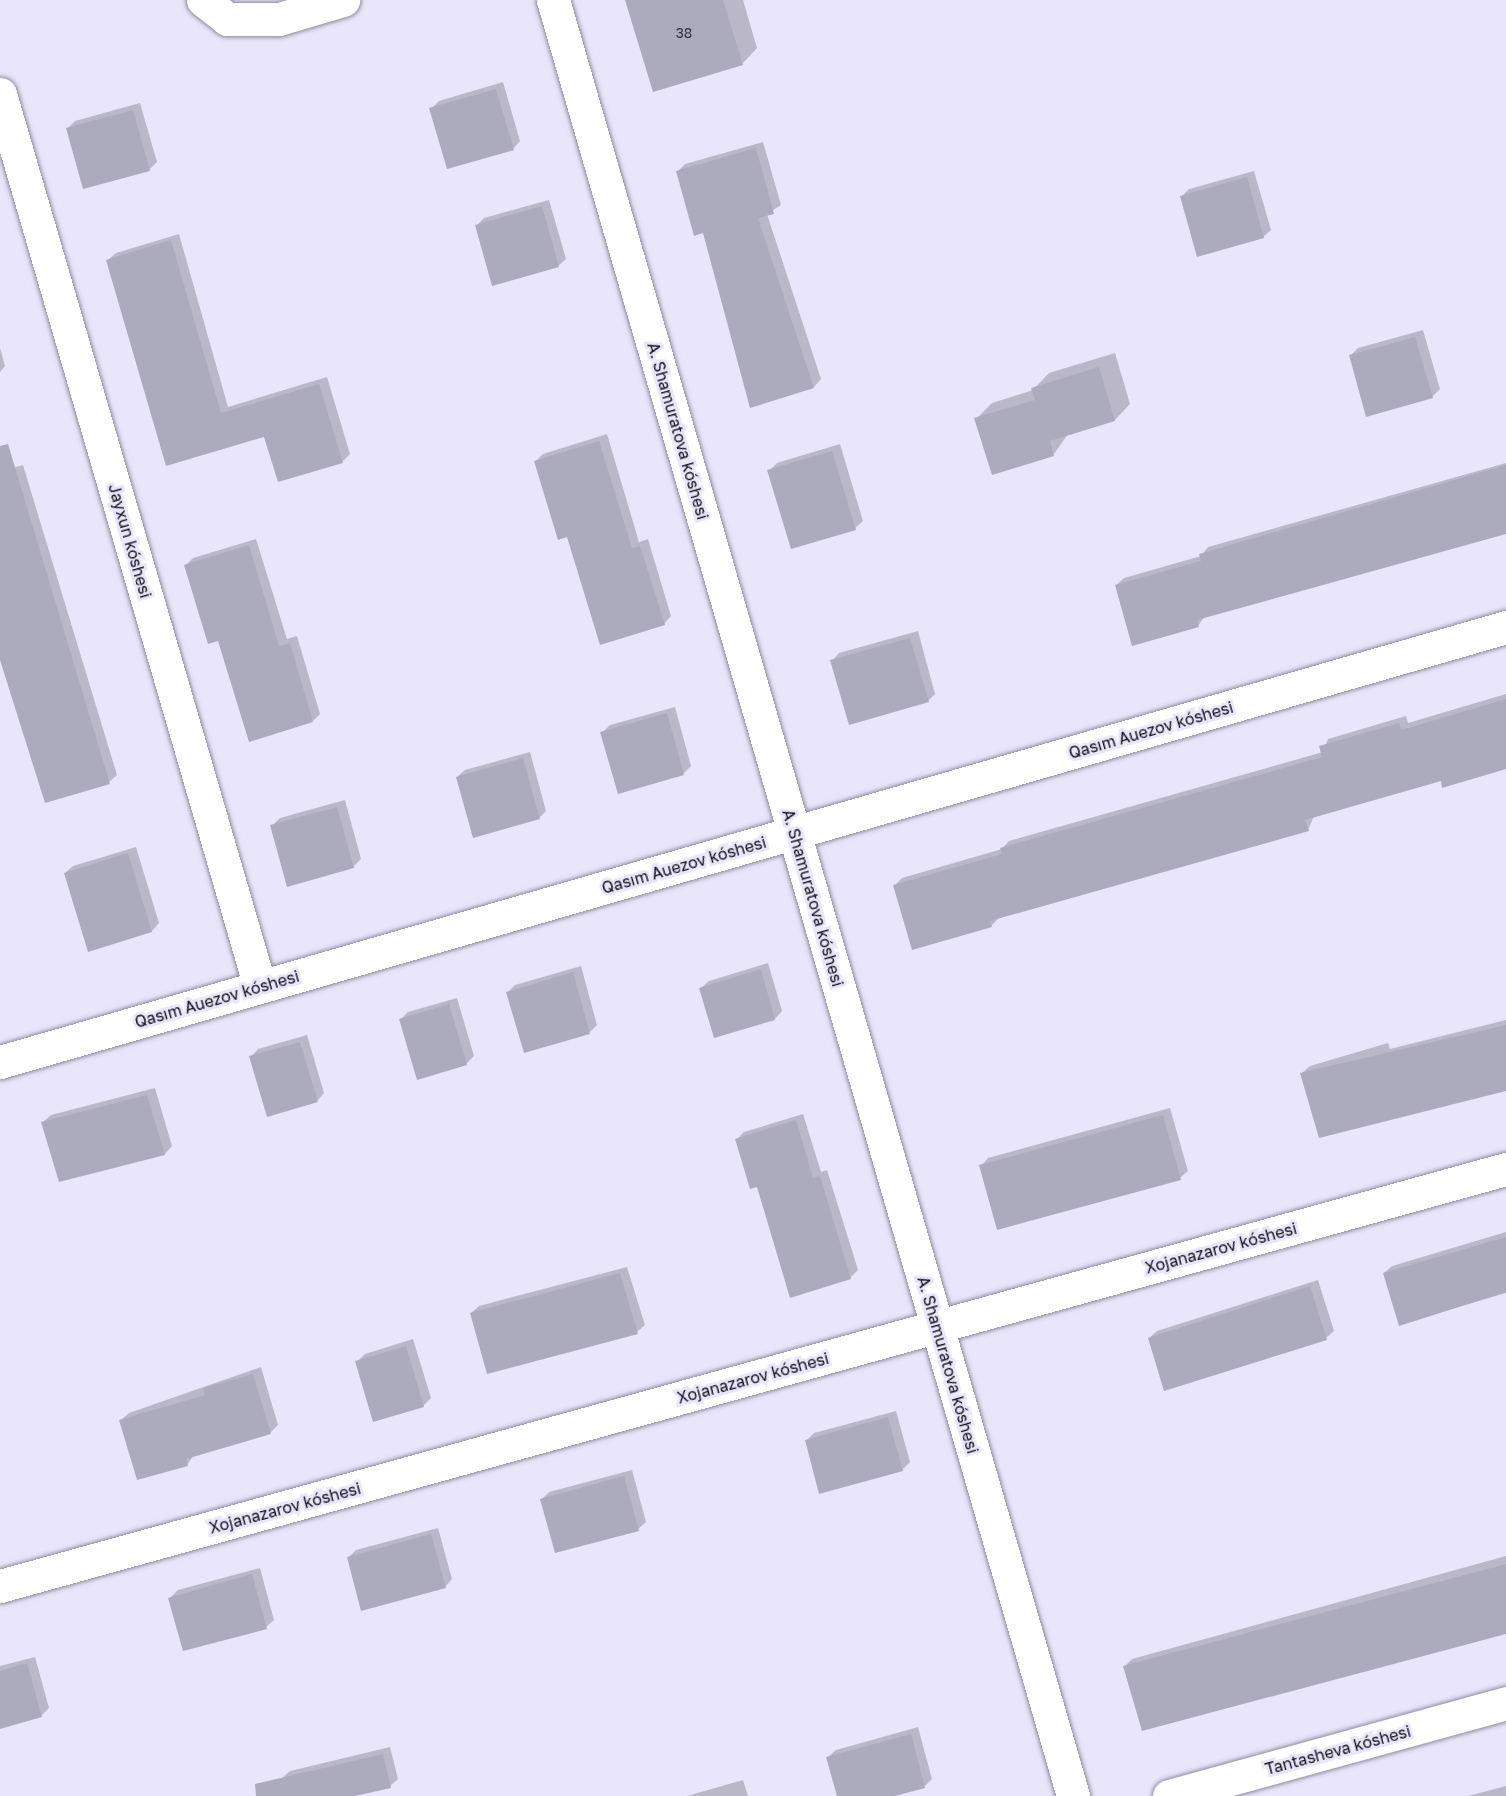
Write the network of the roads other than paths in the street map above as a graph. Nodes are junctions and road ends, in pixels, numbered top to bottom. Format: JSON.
{"nodes":[{"id":1,"x":203,"y":0,"type":"edge"},
{"id":2,"x":343,"y":0,"type":"edge"},
{"id":3,"x":553,"y":0,"type":"edge"},
{"id":4,"x":0,"y":94,"type":"edge"},
{"id":5,"x":1506,"y":627,"type":"edge"},
{"id":6,"x":795,"y":833,"type":"junction"},
{"id":7,"x":260,"y":987,"type":"junction"},
{"id":8,"x":0,"y":1062,"type":"edge"},
{"id":9,"x":1506,"y":1169,"type":"edge"},
{"id":10,"x":937,"y":1327,"type":"junction"},
{"id":11,"x":0,"y":1586,"type":"edge"},
{"id":12,"x":1506,"y":1703,"type":"edge"},
{"id":13,"x":1073,"y":1796,"type":"edge"},
{"id":14,"x":1169,"y":1796,"type":"edge"}],
"edges":[{"from":1,"to":2,"type":"street"},
{"from":3,"to":6,"type":"street","name":"A. Shamuratova kóshesi"},
{"from":4,"to":7,"type":"street","name":"Jayxun kóshesi"},
{"from":5,"to":6,"type":"street","name":"Qasım Auezov kóshesi"},
{"from":6,"to":7,"type":"street","name":"Qasım Auezov kóshesi"},
{"from":6,"to":10,"type":"street","name":"A. Shamuratova kóshesi"},
{"from":7,"to":8,"type":"street","name":"Qasım Auezov kóshesi"},
{"from":9,"to":10,"type":"street","name":"Xojanazarov kóshesi"},
{"from":10,"to":11,"type":"street","name":"Xojanazarov kóshesi"},
{"from":10,"to":13,"type":"street","name":"A. Shamuratova kóshesi"},
{"from":12,"to":14,"type":"street","name":"Tantasheva kóshesi"}]}
